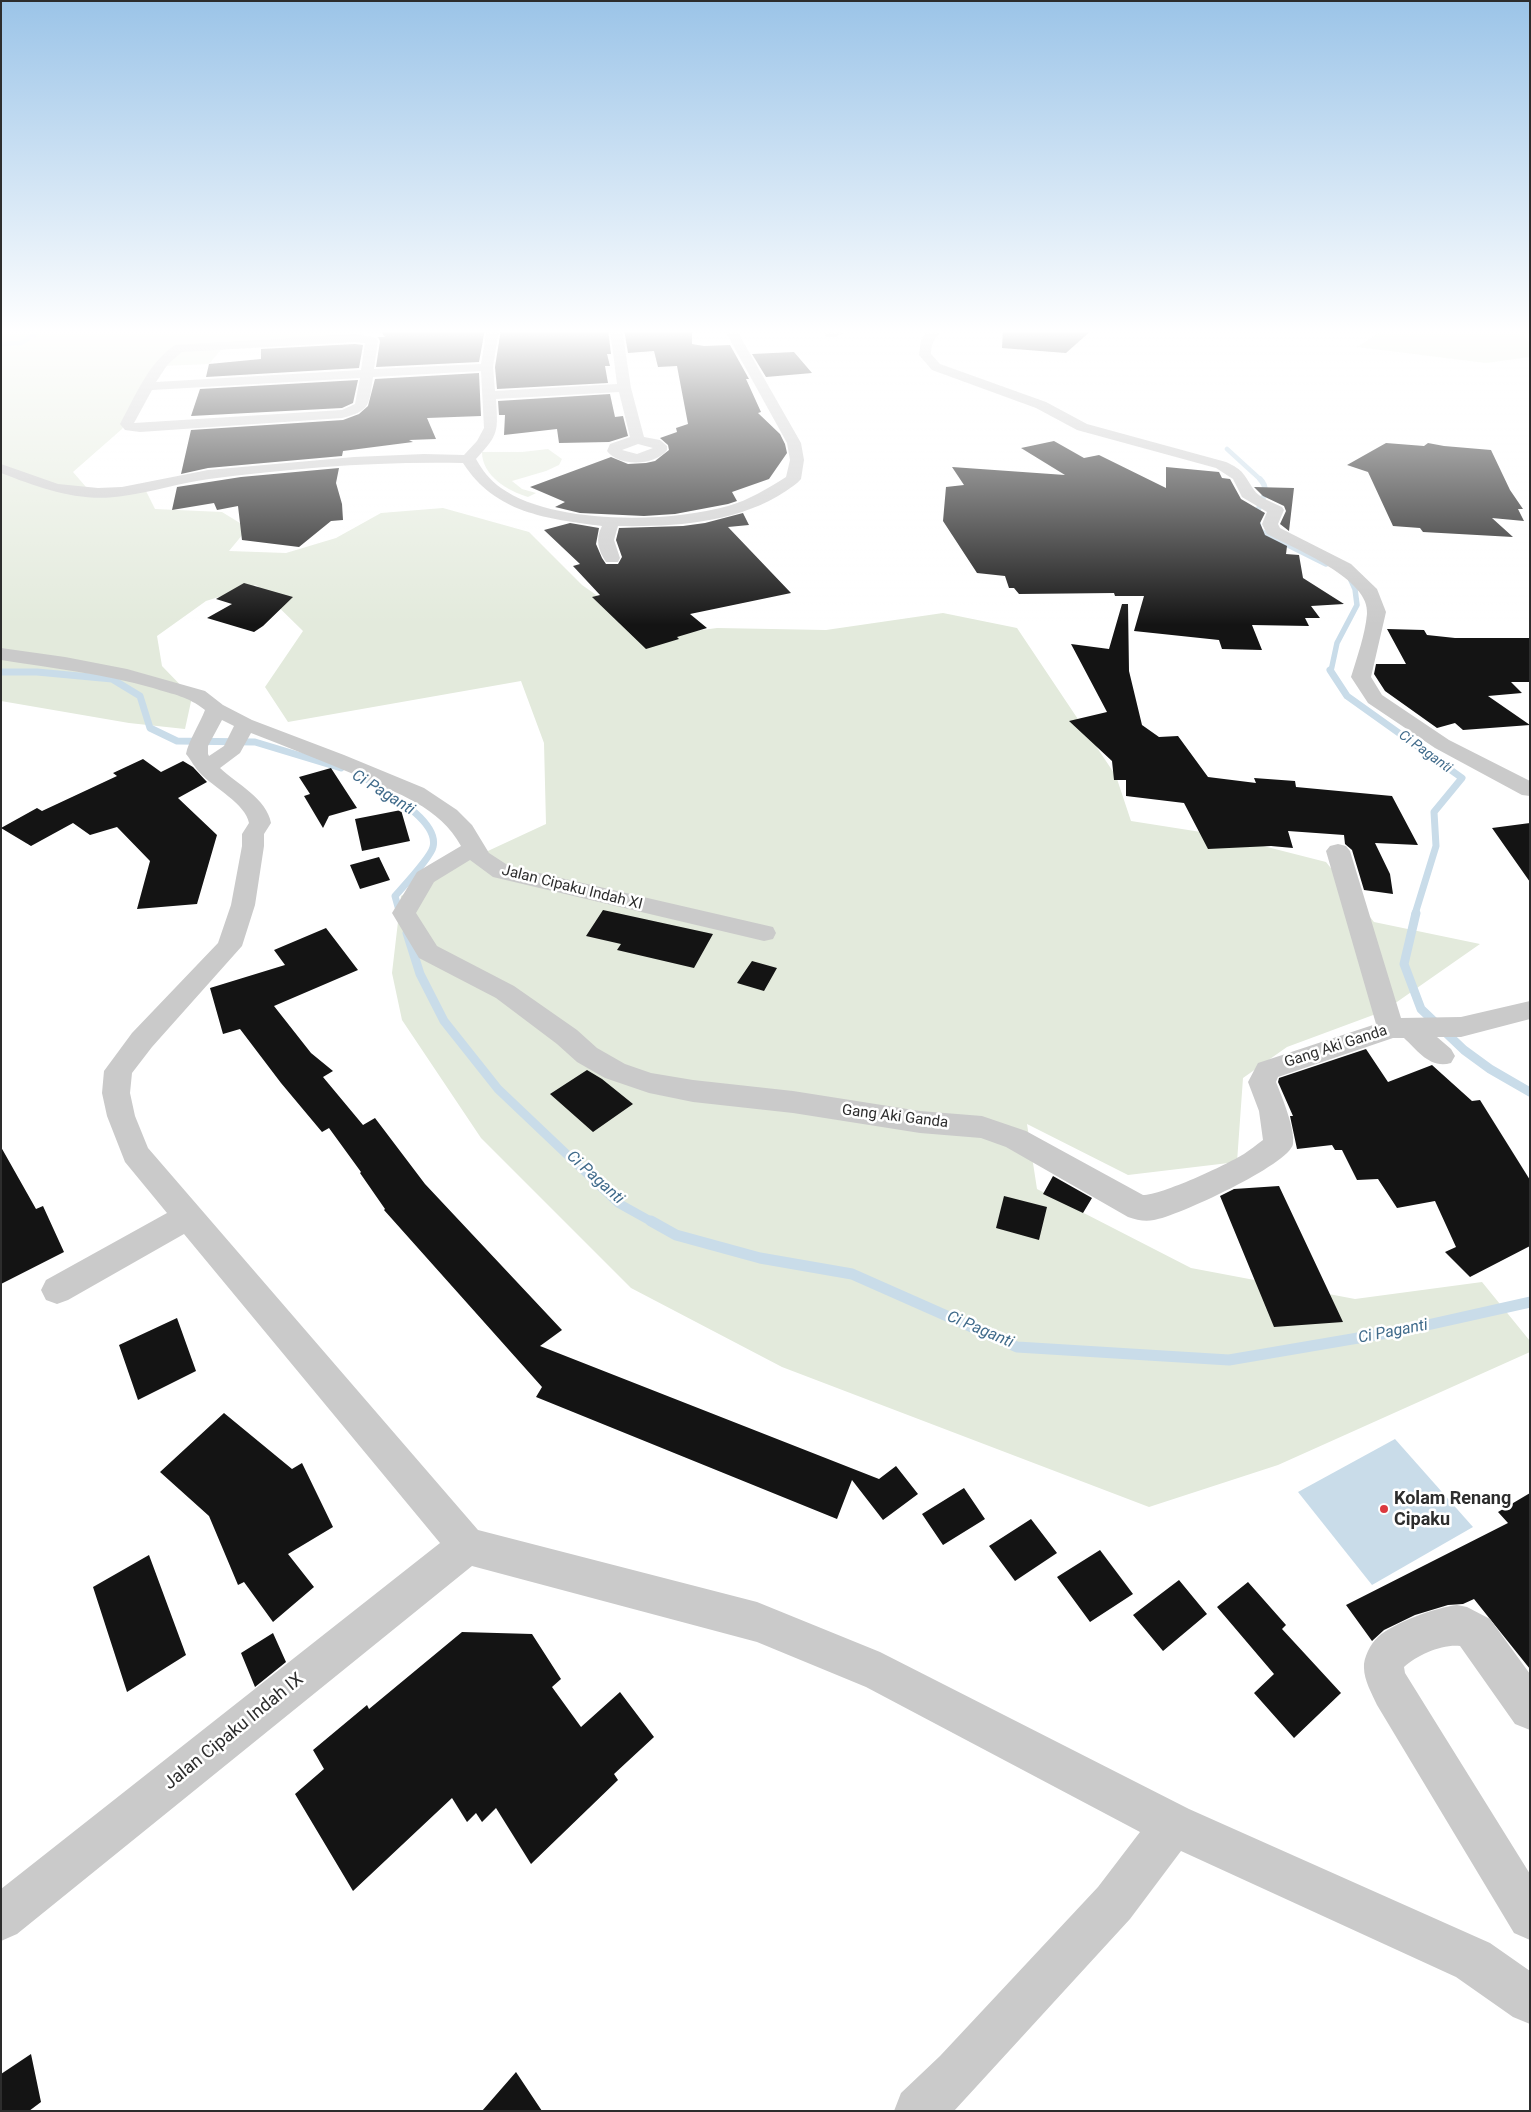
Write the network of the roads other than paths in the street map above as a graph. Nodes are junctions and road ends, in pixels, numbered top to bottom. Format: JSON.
{"nodes":[{"id":1,"x":491,"y":428,"type":"edge"},
{"id":2,"x":635,"y":428,"type":"edge"},
{"id":3,"x":785,"y":428,"type":"edge"},
{"id":4,"x":1084,"y":428,"type":"edge"},
{"id":5,"x":638,"y":440,"type":"dead end"},
{"id":6,"x":468,"y":459,"type":"junction"},
{"id":7,"x":1,"y":468,"type":"edge"},
{"id":8,"x":612,"y":522,"type":"junction"},
{"id":9,"x":612,"y":558,"type":"dead end"},
{"id":10,"x":1,"y":654,"type":"edge"},
{"id":11,"x":216,"y":709,"type":"junction"},
{"id":12,"x":242,"y":729,"type":"junction"},
{"id":13,"x":209,"y":752,"type":"junction"},
{"id":14,"x":1530,"y":790,"type":"edge"},
{"id":15,"x":474,"y":848,"type":"junction"},
{"id":16,"x":1338,"y":851,"type":"dead end"},
{"id":17,"x":764,"y":933,"type":"dead end"},
{"id":18,"x":1530,"y":1010,"type":"edge"},
{"id":19,"x":1405,"y":1027,"type":"junction"},
{"id":20,"x":1441,"y":1056,"type":"dead end"},
{"id":21,"x":189,"y":1216,"type":"junction"},
{"id":22,"x":57,"y":1290,"type":"dead end"},
{"id":23,"x":467,"y":1546,"type":"junction"},
{"id":24,"x":1530,"y":1709,"type":"edge"},
{"id":25,"x":1173,"y":1825,"type":"junction"},
{"id":26,"x":1530,"y":1917,"type":"edge"},
{"id":27,"x":1,"y":1918,"type":"edge"},
{"id":28,"x":1530,"y":2000,"type":"edge"},
{"id":29,"x":919,"y":2111,"type":"edge"}],
"edges":[{"from":1,"to":6,"type":"street"},
{"from":2,"to":5,"type":"street"},
{"from":3,"to":8,"type":"street"},
{"from":4,"to":14,"type":"street"},
{"from":6,"to":7,"type":"street"},
{"from":6,"to":8,"type":"street"},
{"from":8,"to":9,"type":"street"},
{"from":10,"to":11,"type":"street","name":"Jalan Cipaku Indah XI"},
{"from":11,"to":12,"type":"street","name":"Jalan Cipaku Indah XI"},
{"from":11,"to":13,"type":"street"},
{"from":12,"to":13,"type":"street"},
{"from":12,"to":15,"type":"street","name":"Jalan Cipaku Indah XI"},
{"from":13,"to":21,"type":"street"},
{"from":15,"to":17,"type":"street","name":"Jalan Cipaku Indah XI"},
{"from":15,"to":19,"type":"street","name":"Gang Aki Ganda"},
{"from":16,"to":19,"type":"street"},
{"from":18,"to":19,"type":"street"},
{"from":19,"to":20,"type":"street"},
{"from":21,"to":22,"type":"street"},
{"from":21,"to":23,"type":"street"},
{"from":23,"to":25,"type":"street"},
{"from":23,"to":27,"type":"street","name":"Jalan Cipaku Indah IX"},
{"from":24,"to":26,"type":"street"},
{"from":25,"to":28,"type":"street"},
{"from":25,"to":29,"type":"street"}]}
